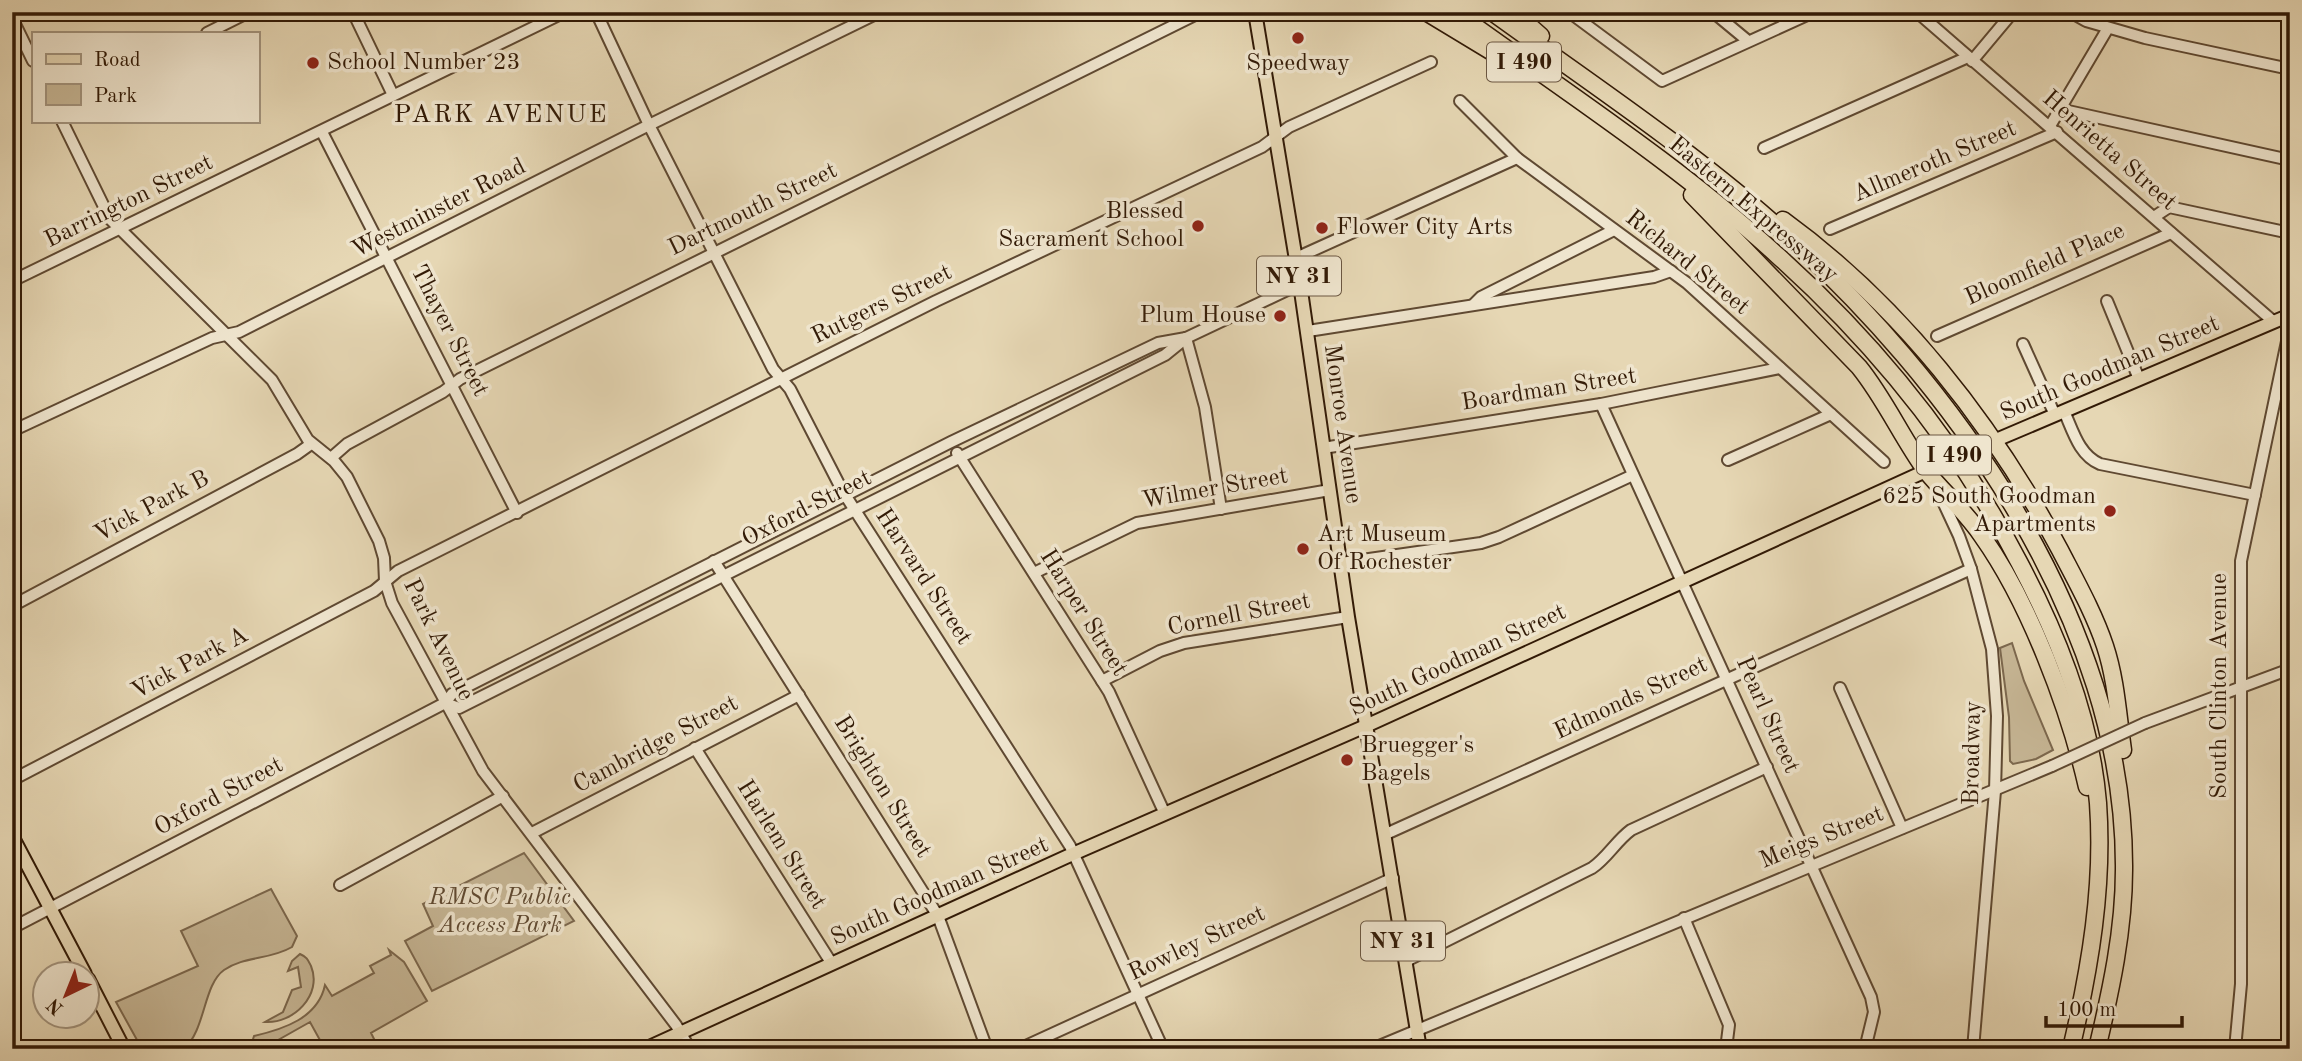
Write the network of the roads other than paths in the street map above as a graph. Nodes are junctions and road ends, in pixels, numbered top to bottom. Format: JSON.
{"nodes":[{"id":1,"x":249,"y":12,"type":"edge"},
{"id":2,"x":353,"y":12,"type":"edge"},
{"id":3,"x":565,"y":12,"type":"edge"},
{"id":4,"x":596,"y":12,"type":"edge"},
{"id":5,"x":880,"y":12,"type":"edge"},
{"id":6,"x":1201,"y":12,"type":"edge"},
{"id":7,"x":1255,"y":12,"type":"edge"},
{"id":8,"x":1426,"y":12,"type":"edge"},
{"id":9,"x":1455,"y":12,"type":"edge"},
{"id":10,"x":1492,"y":12,"type":"edge"},
{"id":11,"x":1514,"y":12,"type":"edge"},
{"id":12,"x":1569,"y":12,"type":"edge"},
{"id":13,"x":1713,"y":12,"type":"edge"},
{"id":14,"x":1814,"y":12,"type":"edge"},
{"id":15,"x":1917,"y":12,"type":"edge"},
{"id":16,"x":2013,"y":12,"type":"edge"},
{"id":17,"x":2070,"y":12,"type":"edge"},
{"id":18,"x":12,"y":18,"type":"edge"},
{"id":19,"x":2108,"y":27,"type":"junction"},
{"id":20,"x":209,"y":32,"type":"edge"},
{"id":21,"x":1748,"y":41,"type":"junction"},
{"id":22,"x":32,"y":59,"type":"edge"},
{"id":23,"x":1970,"y":59,"type":"junction"},
{"id":24,"x":1431,"y":62,"type":"dead end"},
{"id":25,"x":2290,"y":69,"type":"edge"},
{"id":26,"x":1602,"y":92,"type":"junction"},
{"id":27,"x":393,"y":95,"type":"junction"},
{"id":28,"x":1460,"y":101,"type":"dead end"},
{"id":29,"x":2059,"y":109,"type":"junction"},
{"id":30,"x":1593,"y":112,"type":"junction"},
{"id":31,"x":62,"y":122,"type":"edge"},
{"id":32,"x":649,"y":125,"type":"junction"},
{"id":33,"x":2054,"y":129,"type":"junction"},
{"id":34,"x":322,"y":132,"type":"junction"},
{"id":35,"x":1275,"y":138,"type":"junction"},
{"id":36,"x":1764,"y":148,"type":"dead end"},
{"id":37,"x":1648,"y":151,"type":"junction"},
{"id":38,"x":1517,"y":158,"type":"junction"},
{"id":39,"x":2290,"y":159,"type":"edge"},
{"id":40,"x":1698,"y":161,"type":"junction"},
{"id":41,"x":2154,"y":217,"type":"junction"},
{"id":42,"x":1830,"y":229,"type":"dead end"},
{"id":43,"x":120,"y":230,"type":"junction"},
{"id":44,"x":1614,"y":230,"type":"junction"},
{"id":45,"x":2171,"y":233,"type":"junction"},
{"id":46,"x":2290,"y":233,"type":"edge"},
{"id":47,"x":714,"y":252,"type":"junction"},
{"id":48,"x":388,"y":258,"type":"junction"},
{"id":49,"x":1296,"y":258,"type":"junction"},
{"id":50,"x":1671,"y":271,"type":"junction"},
{"id":51,"x":12,"y":281,"type":"edge"},
{"id":52,"x":1300,"y":284,"type":"junction"},
{"id":53,"x":2107,"y":301,"type":"dead end"},
{"id":54,"x":1474,"y":304,"type":"junction"},
{"id":55,"x":2290,"y":315,"type":"edge"},
{"id":56,"x":2274,"y":322,"type":"junction"},
{"id":57,"x":2290,"y":327,"type":"edge"},
{"id":58,"x":1308,"y":331,"type":"junction"},
{"id":59,"x":227,"y":335,"type":"junction"},
{"id":60,"x":1937,"y":336,"type":"dead end"},
{"id":61,"x":1186,"y":338,"type":"junction"},
{"id":62,"x":2023,"y":344,"type":"dead end"},
{"id":63,"x":1780,"y":368,"type":"junction"},
{"id":64,"x":781,"y":379,"type":"junction"},
{"id":65,"x":2139,"y":379,"type":"junction"},
{"id":66,"x":453,"y":384,"type":"junction"},
{"id":67,"x":1601,"y":404,"type":"junction"},
{"id":68,"x":2060,"y":413,"type":"junction"},
{"id":69,"x":1831,"y":414,"type":"junction"},
{"id":70,"x":12,"y":431,"type":"edge"},
{"id":71,"x":951,"y":442,"type":"junction"},
{"id":72,"x":1992,"y":442,"type":"junction"},
{"id":73,"x":312,"y":444,"type":"junction"},
{"id":74,"x":1323,"y":448,"type":"junction"},
{"id":75,"x":960,"y":456,"type":"junction"},
{"id":76,"x":331,"y":458,"type":"junction"},
{"id":77,"x":1728,"y":460,"type":"dead end"},
{"id":78,"x":1884,"y":462,"type":"dead end"},
{"id":79,"x":1933,"y":467,"type":"junction"},
{"id":80,"x":1633,"y":475,"type":"junction"},
{"id":81,"x":1331,"y":490,"type":"junction"},
{"id":82,"x":845,"y":495,"type":"junction"},
{"id":83,"x":2255,"y":495,"type":"junction"},
{"id":84,"x":855,"y":509,"type":"junction"},
{"id":85,"x":1221,"y":509,"type":"junction"},
{"id":86,"x":517,"y":513,"type":"junction"},
{"id":87,"x":714,"y":561,"type":"junction"},
{"id":88,"x":1341,"y":563,"type":"junction"},
{"id":89,"x":1970,"y":569,"type":"junction"},
{"id":90,"x":1034,"y":573,"type":"junction"},
{"id":91,"x":722,"y":576,"type":"junction"},
{"id":92,"x":385,"y":581,"type":"junction"},
{"id":93,"x":1682,"y":581,"type":"junction"},
{"id":94,"x":12,"y":606,"type":"edge"},
{"id":95,"x":1349,"y":617,"type":"junction"},
{"id":96,"x":2290,"y":669,"type":"edge"},
{"id":97,"x":1727,"y":678,"type":"junction"},
{"id":98,"x":1102,"y":681,"type":"junction"},
{"id":99,"x":2242,"y":685,"type":"junction"},
{"id":100,"x":1840,"y":688,"type":"dead end"},
{"id":101,"x":799,"y":695,"type":"junction"},
{"id":102,"x":444,"y":703,"type":"junction"},
{"id":103,"x":1368,"y":725,"type":"junction"},
{"id":104,"x":695,"y":748,"type":"junction"},
{"id":105,"x":1767,"y":767,"type":"junction"},
{"id":106,"x":12,"y":780,"type":"edge"},
{"id":107,"x":1995,"y":791,"type":"junction"},
{"id":108,"x":503,"y":796,"type":"junction"},
{"id":109,"x":1165,"y":814,"type":"junction"},
{"id":110,"x":1902,"y":828,"type":"junction"},
{"id":111,"x":532,"y":833,"type":"junction"},
{"id":112,"x":1386,"y":834,"type":"junction"},
{"id":113,"x":12,"y":836,"type":"edge"},
{"id":114,"x":1074,"y":854,"type":"junction"},
{"id":115,"x":2099,"y":856,"type":"junction"},
{"id":116,"x":1812,"y":864,"type":"junction"},
{"id":117,"x":2124,"y":868,"type":"junction"},
{"id":118,"x":1393,"y":878,"type":"junction"},
{"id":119,"x":340,"y":885,"type":"dead end"},
{"id":120,"x":51,"y":909,"type":"junction"},
{"id":121,"x":938,"y":916,"type":"junction"},
{"id":122,"x":1684,"y":918,"type":"junction"},
{"id":123,"x":12,"y":928,"type":"edge"},
{"id":124,"x":78,"y":960,"type":"edge"},
{"id":125,"x":1406,"y":961,"type":"junction"},
{"id":126,"x":832,"y":964,"type":"junction"},
{"id":127,"x":1139,"y":994,"type":"junction"},
{"id":128,"x":102,"y":1006,"type":"edge"},
{"id":129,"x":1417,"y":1029,"type":"junction"},
{"id":130,"x":681,"y":1032,"type":"junction"},
{"id":131,"x":124,"y":1049,"type":"edge"},
{"id":132,"x":645,"y":1049,"type":"edge"},
{"id":133,"x":690,"y":1049,"type":"edge"},
{"id":134,"x":987,"y":1049,"type":"edge"},
{"id":135,"x":1019,"y":1049,"type":"edge"},
{"id":136,"x":1163,"y":1049,"type":"edge"},
{"id":137,"x":1372,"y":1049,"type":"edge"},
{"id":138,"x":1420,"y":1049,"type":"edge"},
{"id":139,"x":1726,"y":1049,"type":"edge"},
{"id":140,"x":1865,"y":1049,"type":"edge"},
{"id":141,"x":1973,"y":1049,"type":"edge"},
{"id":142,"x":2071,"y":1049,"type":"edge"},
{"id":143,"x":2097,"y":1049,"type":"edge"},
{"id":144,"x":2235,"y":1049,"type":"edge"}],
"edges":[{"from":1,"to":20,"type":"street"},
{"from":2,"to":27,"type":"street"},
{"from":3,"to":27,"type":"street","name":"Barrington Street"},
{"from":4,"to":32,"type":"street","name":"Harvard Street"},
{"from":5,"to":32,"type":"street","name":"Westminster Road"},
{"from":6,"to":47,"type":"street","name":"Dartmouth Street"},
{"from":7,"to":35,"type":"main road","name":"Monroe Avenue","number":"NY 31"},
{"from":8,"to":30,"type":"highway"},
{"from":9,"to":30,"type":"highway","name":"Eastern Expressway","number":"I 490"},
{"from":10,"to":26,"type":"highway","name":"Eastern Expressway","number":"I 490"},
{"from":11,"to":26,"type":"highway"},
{"from":12,"to":21,"type":"street"},
{"from":13,"to":21,"type":"street"},
{"from":14,"to":21,"type":"street"},
{"from":15,"to":23,"type":"street","name":"Henrietta Street"},
{"from":16,"to":23,"type":"street"},
{"from":17,"to":19,"type":"street"},
{"from":18,"to":22,"type":"street"},
{"from":19,"to":25,"type":"street"},
{"from":19,"to":29,"type":"street"},
{"from":23,"to":33,"type":"street","name":"Henrietta Street"},
{"from":23,"to":36,"type":"street"},
{"from":24,"to":35,"type":"street","name":"Rutgers Street"},
{"from":26,"to":40,"type":"highway","name":"Eastern Expressway","number":"I 490"},
{"from":27,"to":34,"type":"street","name":"Barrington Street"},
{"from":28,"to":38,"type":"street","name":"Richard Street"},
{"from":29,"to":33,"type":"street"},
{"from":29,"to":39,"type":"street"},
{"from":30,"to":37,"type":"highway","name":"Eastern Expressway","number":"I 490"},
{"from":31,"to":43,"type":"street","name":"Park Avenue"},
{"from":32,"to":47,"type":"street","name":"Harvard Street"},
{"from":32,"to":48,"type":"street","name":"Westminster Road"},
{"from":33,"to":41,"type":"street","name":"Henrietta Street"},
{"from":33,"to":42,"type":"street","name":"Allmeroth Street"},
{"from":34,"to":43,"type":"street","name":"Barrington Street"},
{"from":34,"to":48,"type":"street","name":"Thayer Street"},
{"from":35,"to":49,"type":"main road","name":"Monroe Avenue","number":"NY 31"},
{"from":35,"to":64,"type":"street","name":"Rutgers Street"},
{"from":37,"to":79,"type":"highway"},
{"from":37,"to":115,"type":"highway","name":"Eastern Expressway","number":"I 490"},
{"from":38,"to":44,"type":"street","name":"Richard Street"},
{"from":38,"to":49,"type":"street"},
{"from":40,"to":72,"type":"highway"},
{"from":40,"to":117,"type":"highway","name":"Eastern Expressway","number":"I 490"},
{"from":41,"to":45,"type":"street","name":"Henrietta Street"},
{"from":41,"to":46,"type":"street"},
{"from":43,"to":51,"type":"street","name":"Barrington Street"},
{"from":43,"to":59,"type":"street","name":"Park Avenue"},
{"from":44,"to":50,"type":"street","name":"Richard Street"},
{"from":44,"to":54,"type":"street"},
{"from":45,"to":56,"type":"street","name":"Henrietta Street"},
{"from":45,"to":60,"type":"street","name":"Bloomfield Place"},
{"from":47,"to":64,"type":"street","name":"Harvard Street"},
{"from":47,"to":66,"type":"street","name":"Dartmouth Street"},
{"from":48,"to":59,"type":"street","name":"Westminster Road"},
{"from":48,"to":66,"type":"street","name":"Thayer Street"},
{"from":49,"to":52,"type":"main road","name":"Monroe Avenue","number":"NY 31"},
{"from":50,"to":54,"type":"street"},
{"from":50,"to":63,"type":"street","name":"Richard Street"},
{"from":52,"to":58,"type":"main road","name":"Monroe Avenue","number":"NY 31"},
{"from":52,"to":61,"type":"street","name":"Oxford Street"},
{"from":53,"to":65,"type":"street"},
{"from":54,"to":58,"type":"street"},
{"from":55,"to":56,"type":"main road","name":"South Goodman Street"},
{"from":56,"to":65,"type":"main road","name":"South Goodman Street"},
{"from":57,"to":83,"type":"street","name":"South Clinton Avenue"},
{"from":58,"to":74,"type":"main road","name":"Monroe Avenue","number":"NY 31"},
{"from":59,"to":70,"type":"street","name":"Westminster Road"},
{"from":59,"to":73,"type":"street","name":"Park Avenue"},
{"from":61,"to":71,"type":"street","name":"Oxford Street"},
{"from":61,"to":75,"type":"street","name":"Oxford Street"},
{"from":61,"to":85,"type":"street"},
{"from":62,"to":68,"type":"street"},
{"from":63,"to":67,"type":"street","name":"Boardman Street"},
{"from":63,"to":69,"type":"street","name":"Richard Street"},
{"from":64,"to":82,"type":"street","name":"Harvard Street"},
{"from":64,"to":86,"type":"street","name":"Rutgers Street"},
{"from":65,"to":68,"type":"main road","name":"South Goodman Street"},
{"from":66,"to":76,"type":"street","name":"Dartmouth Street"},
{"from":66,"to":86,"type":"street","name":"Thayer Street"},
{"from":67,"to":74,"type":"street","name":"Boardman Street"},
{"from":67,"to":80,"type":"street","name":"Pearl Street"},
{"from":68,"to":72,"type":"main road","name":"South Goodman Street"},
{"from":68,"to":83,"type":"street"},
{"from":69,"to":77,"type":"street"},
{"from":69,"to":78,"type":"street","name":"Richard Street"},
{"from":71,"to":75,"type":"street","name":"Harper Street"},
{"from":71,"to":82,"type":"street","name":"Oxford Street"},
{"from":72,"to":79,"type":"main road","name":"South Goodman Street","bridge":true},
{"from":72,"to":117,"type":"highway"},
{"from":73,"to":76,"type":"street","name":"Park Avenue"},
{"from":73,"to":94,"type":"street","name":"Vick Park B"},
{"from":74,"to":81,"type":"main road","name":"Monroe Avenue","number":"NY 31"},
{"from":75,"to":84,"type":"street","name":"Oxford Street"},
{"from":75,"to":90,"type":"street","name":"Harper Street"},
{"from":76,"to":92,"type":"street","name":"Park Avenue"},
{"from":79,"to":89,"type":"street","name":"Broadway"},
{"from":79,"to":93,"type":"main road","name":"South Goodman Street"},
{"from":79,"to":115,"type":"highway"},
{"from":80,"to":88,"type":"street"},
{"from":80,"to":93,"type":"street","name":"Pearl Street"},
{"from":81,"to":85,"type":"street","name":"Wilmer Street"},
{"from":81,"to":88,"type":"main road","name":"Monroe Avenue","number":"NY 31"},
{"from":82,"to":84,"type":"street","name":"Harvard Street"},
{"from":82,"to":87,"type":"street","name":"Oxford Street"},
{"from":83,"to":99,"type":"street","name":"South Clinton Avenue"},
{"from":84,"to":91,"type":"street","name":"Oxford Street"},
{"from":84,"to":114,"type":"street","name":"Harvard Street"},
{"from":85,"to":90,"type":"street","name":"Wilmer Street"},
{"from":86,"to":92,"type":"street","name":"Rutgers Street"},
{"from":87,"to":91,"type":"street","name":"Brighton Street"},
{"from":87,"to":102,"type":"street","name":"Oxford Street"},
{"from":88,"to":95,"type":"main road","name":"Monroe Avenue","number":"NY 31"},
{"from":89,"to":97,"type":"street","name":"Edmonds Street"},
{"from":89,"to":107,"type":"street","name":"Broadway"},
{"from":90,"to":98,"type":"street","name":"Harper Street"},
{"from":91,"to":101,"type":"street","name":"Brighton Street"},
{"from":91,"to":102,"type":"street","name":"Oxford Street"},
{"from":92,"to":102,"type":"street","name":"Park Avenue"},
{"from":92,"to":106,"type":"street","name":"Vick Park A"},
{"from":93,"to":97,"type":"street","name":"Pearl Street"},
{"from":93,"to":103,"type":"main road","name":"South Goodman Street"},
{"from":95,"to":98,"type":"street","name":"Cornell Street"},
{"from":95,"to":103,"type":"main road","name":"Monroe Avenue","number":"NY 31"},
{"from":96,"to":99,"type":"street","name":"Meigs Street"},
{"from":97,"to":105,"type":"street","name":"Pearl Street"},
{"from":97,"to":112,"type":"street","name":"Edmonds Street"},
{"from":98,"to":109,"type":"street","name":"Harper Street"},
{"from":99,"to":107,"type":"street","name":"Meigs Street","bridge":true},
{"from":99,"to":144,"type":"street","name":"South Clinton Avenue"},
{"from":100,"to":110,"type":"street"},
{"from":101,"to":104,"type":"street","name":"Cambridge Street"},
{"from":101,"to":121,"type":"street","name":"Brighton Street"},
{"from":102,"to":108,"type":"street","name":"Park Avenue"},
{"from":102,"to":120,"type":"street","name":"Oxford Street"},
{"from":103,"to":109,"type":"main road","name":"South Goodman Street"},
{"from":103,"to":112,"type":"main road","name":"Monroe Avenue","number":"NY 31"},
{"from":104,"to":111,"type":"street","name":"Cambridge Street"},
{"from":104,"to":126,"type":"street","name":"Harlem Street"},
{"from":105,"to":116,"type":"street","name":"Pearl Street"},
{"from":105,"to":125,"type":"street"},
{"from":107,"to":110,"type":"street","name":"Meigs Street"},
{"from":107,"to":141,"type":"street","name":"Broadway"},
{"from":108,"to":111,"type":"street","name":"Park Avenue"},
{"from":108,"to":119,"type":"street"},
{"from":109,"to":114,"type":"main road","name":"South Goodman Street"},
{"from":110,"to":116,"type":"street","name":"Meigs Street"},
{"from":111,"to":130,"type":"street","name":"Park Avenue"},
{"from":112,"to":118,"type":"main road","name":"Monroe Avenue","number":"NY 31"},
{"from":113,"to":120,"type":"main road"},
{"from":114,"to":121,"type":"main road","name":"South Goodman Street"},
{"from":114,"to":127,"type":"street","name":"Harvard Street"},
{"from":115,"to":142,"type":"highway","name":"Eastern Expressway","number":"I 490"},
{"from":116,"to":122,"type":"street","name":"Meigs Street"},
{"from":116,"to":140,"type":"street","name":"Pearl Street"},
{"from":117,"to":143,"type":"highway","name":"Eastern Expressway","number":"I 490"},
{"from":118,"to":125,"type":"main road","name":"Monroe Avenue","number":"NY 31"},
{"from":118,"to":127,"type":"street","name":"Rowley Street"},
{"from":120,"to":123,"type":"street","name":"Oxford Street"},
{"from":120,"to":124,"type":"main road"},
{"from":121,"to":126,"type":"main road","name":"South Goodman Street"},
{"from":121,"to":134,"type":"street","name":"Brighton Street"},
{"from":122,"to":129,"type":"street","name":"Meigs Street"},
{"from":122,"to":139,"type":"street"},
{"from":125,"to":129,"type":"main road","name":"Monroe Avenue","number":"NY 31"},
{"from":126,"to":130,"type":"main road","name":"South Goodman Street"},
{"from":127,"to":135,"type":"street","name":"Rowley Street"},
{"from":127,"to":136,"type":"street","name":"Harvard Street"},
{"from":128,"to":131,"type":"main road"},
{"from":129,"to":137,"type":"street","name":"Meigs Street"},
{"from":129,"to":138,"type":"main road","name":"Monroe Avenue","number":"NY 31"},
{"from":130,"to":132,"type":"main road","name":"South Goodman Street"},
{"from":130,"to":133,"type":"street","name":"Park Avenue"}]}
